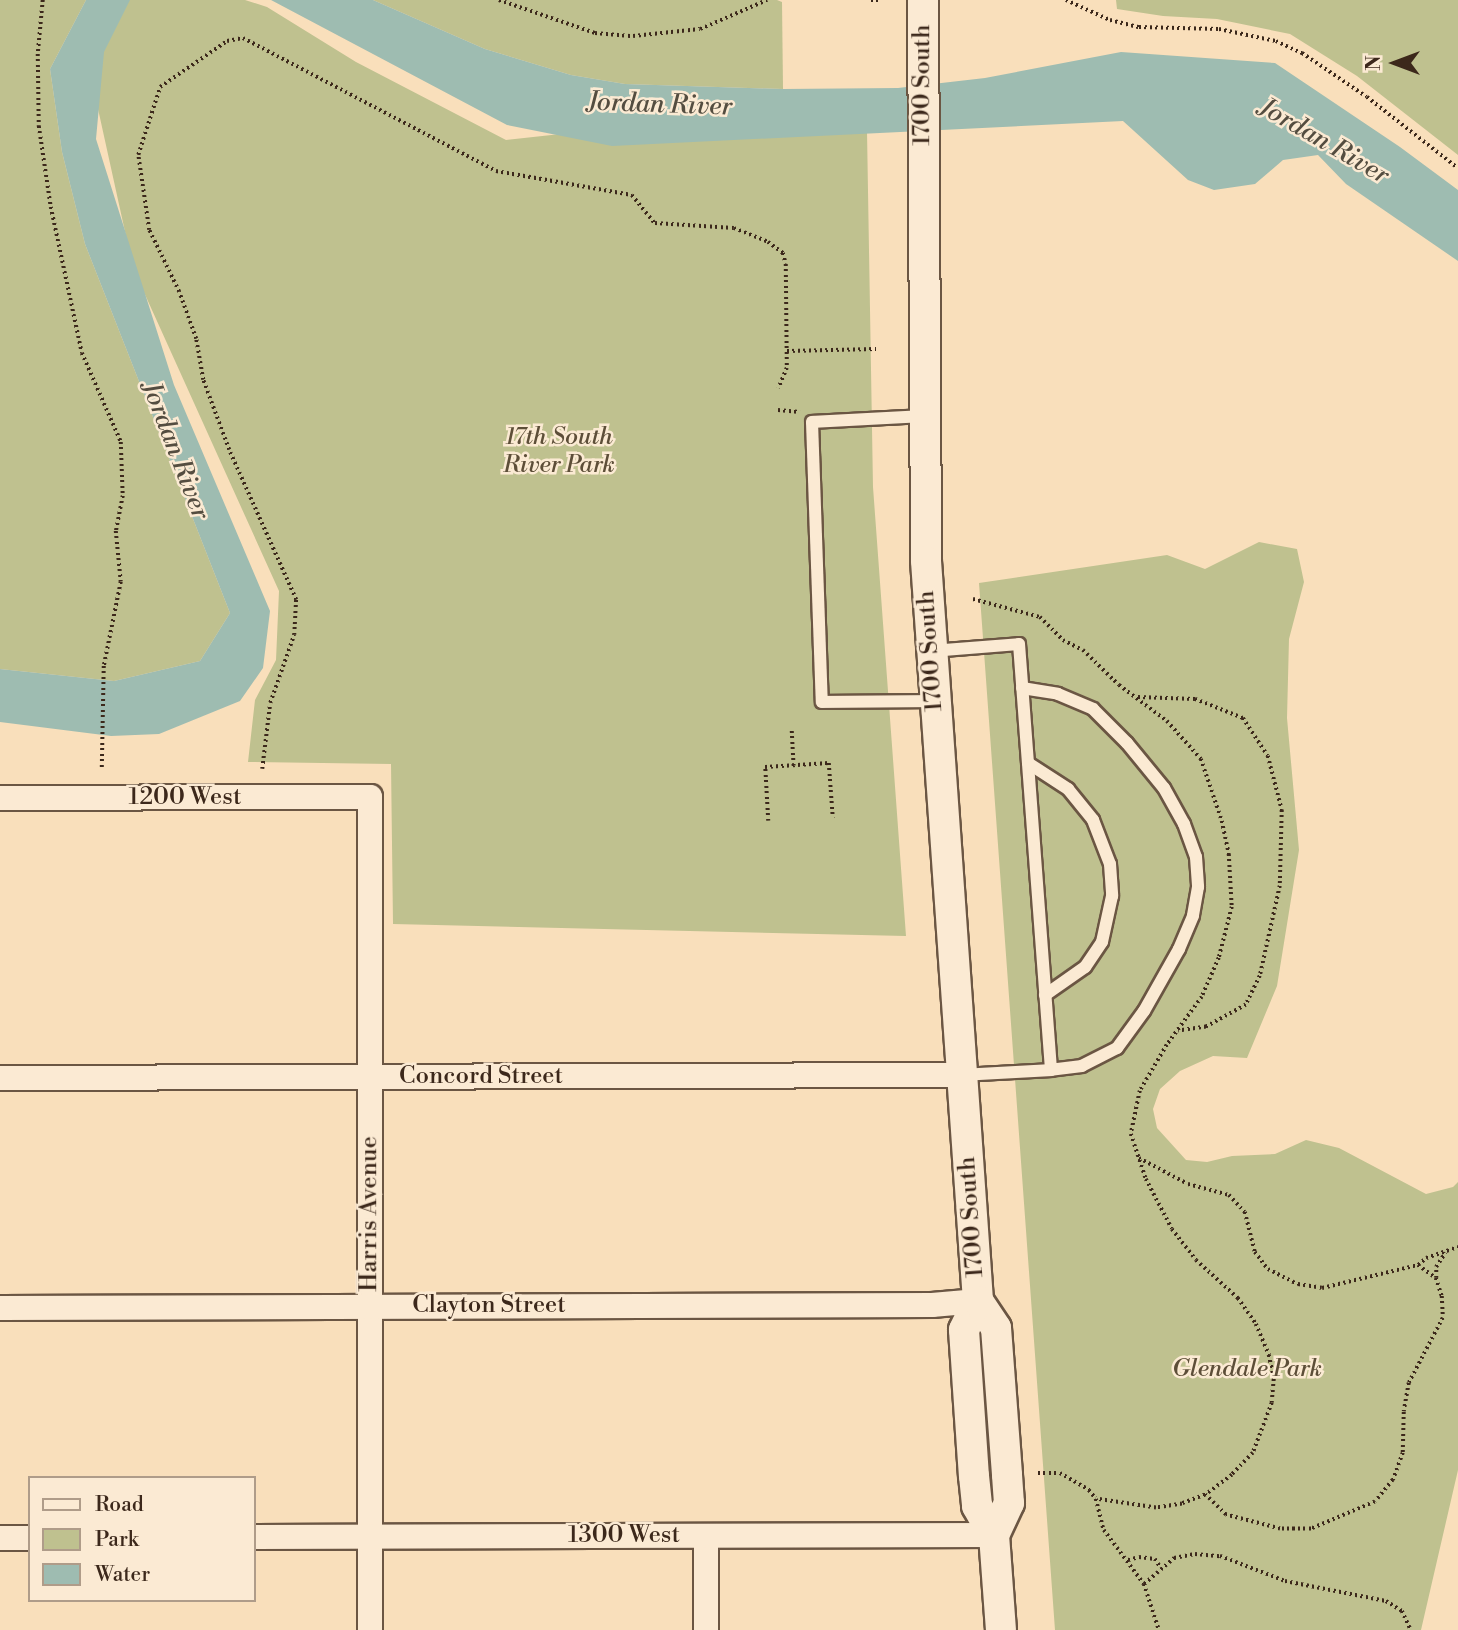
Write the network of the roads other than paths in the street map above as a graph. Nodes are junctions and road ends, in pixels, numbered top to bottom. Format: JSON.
{"nodes":[{"id":1,"x":923,"y":0,"type":"edge"},
{"id":2,"x":923,"y":416,"type":"junction"},
{"id":3,"x":931,"y":651,"type":"junction"},
{"id":4,"x":1022,"y":688,"type":"junction"},
{"id":5,"x":934,"y":701,"type":"junction"},
{"id":6,"x":1028,"y":763,"type":"junction"},
{"id":7,"x":370,"y":797,"type":"joint"},
{"id":8,"x":0,"y":798,"type":"edge"},
{"id":9,"x":1045,"y":995,"type":"junction"},
{"id":10,"x":1051,"y":1070,"type":"junction"},
{"id":11,"x":962,"y":1075,"type":"junction"},
{"id":12,"x":370,"y":1077,"type":"junction"},
{"id":13,"x":0,"y":1078,"type":"edge"},
{"id":14,"x":978,"y":1301,"type":"junction"},
{"id":15,"x":370,"y":1307,"type":"junction"},
{"id":16,"x":0,"y":1308,"type":"edge"},
{"id":17,"x":994,"y":1535,"type":"junction"},
{"id":18,"x":706,"y":1536,"type":"junction"},
{"id":19,"x":256,"y":1537,"type":"edge"},
{"id":20,"x":370,"y":1537,"type":"junction"},
{"id":21,"x":0,"y":1538,"type":"edge"},
{"id":22,"x":28,"y":1538,"type":"edge"},
{"id":23,"x":370,"y":1630,"type":"edge"},
{"id":24,"x":706,"y":1630,"type":"edge"},
{"id":25,"x":1001,"y":1630,"type":"edge"}],
"edges":[{"from":1,"to":2,"type":"street","name":"1700 South"},
{"from":2,"to":3,"type":"street","name":"1700 South"},
{"from":2,"to":5,"type":"lane"},
{"from":3,"to":4,"type":"lane"},
{"from":3,"to":5,"type":"street","name":"1700 South"},
{"from":4,"to":6,"type":"lane"},
{"from":4,"to":10,"type":"lane"},
{"from":5,"to":11,"type":"street","name":"1700 South"},
{"from":6,"to":9,"type":"lane"},
{"from":6,"to":9,"type":"lane"},
{"from":7,"to":8,"type":"street","name":"1200 West"},
{"from":7,"to":12,"type":"street","name":"Harris Avenue"},
{"from":9,"to":10,"type":"lane"},
{"from":10,"to":11,"type":"lane"},
{"from":11,"to":12,"type":"street","name":"Concord Street"},
{"from":11,"to":14,"type":"street","name":"1700 South"},
{"from":12,"to":13,"type":"street","name":"Concord Street"},
{"from":12,"to":15,"type":"street","name":"Harris Avenue"},
{"from":14,"to":15,"type":"street","name":"Clayton Street"},
{"from":14,"to":17,"type":"street","name":"1700 South"},
{"from":15,"to":16,"type":"street","name":"Clayton Street"},
{"from":15,"to":20,"type":"street","name":"Harris Avenue"},
{"from":17,"to":18,"type":"street","name":"1300 West"},
{"from":17,"to":25,"type":"street","name":"1700 South"},
{"from":18,"to":20,"type":"street","name":"1300 West"},
{"from":18,"to":24,"type":"street"},
{"from":19,"to":20,"type":"street","name":"1300 West"},
{"from":20,"to":23,"type":"street","name":"Harris Avenue"},
{"from":21,"to":22,"type":"street"}]}
